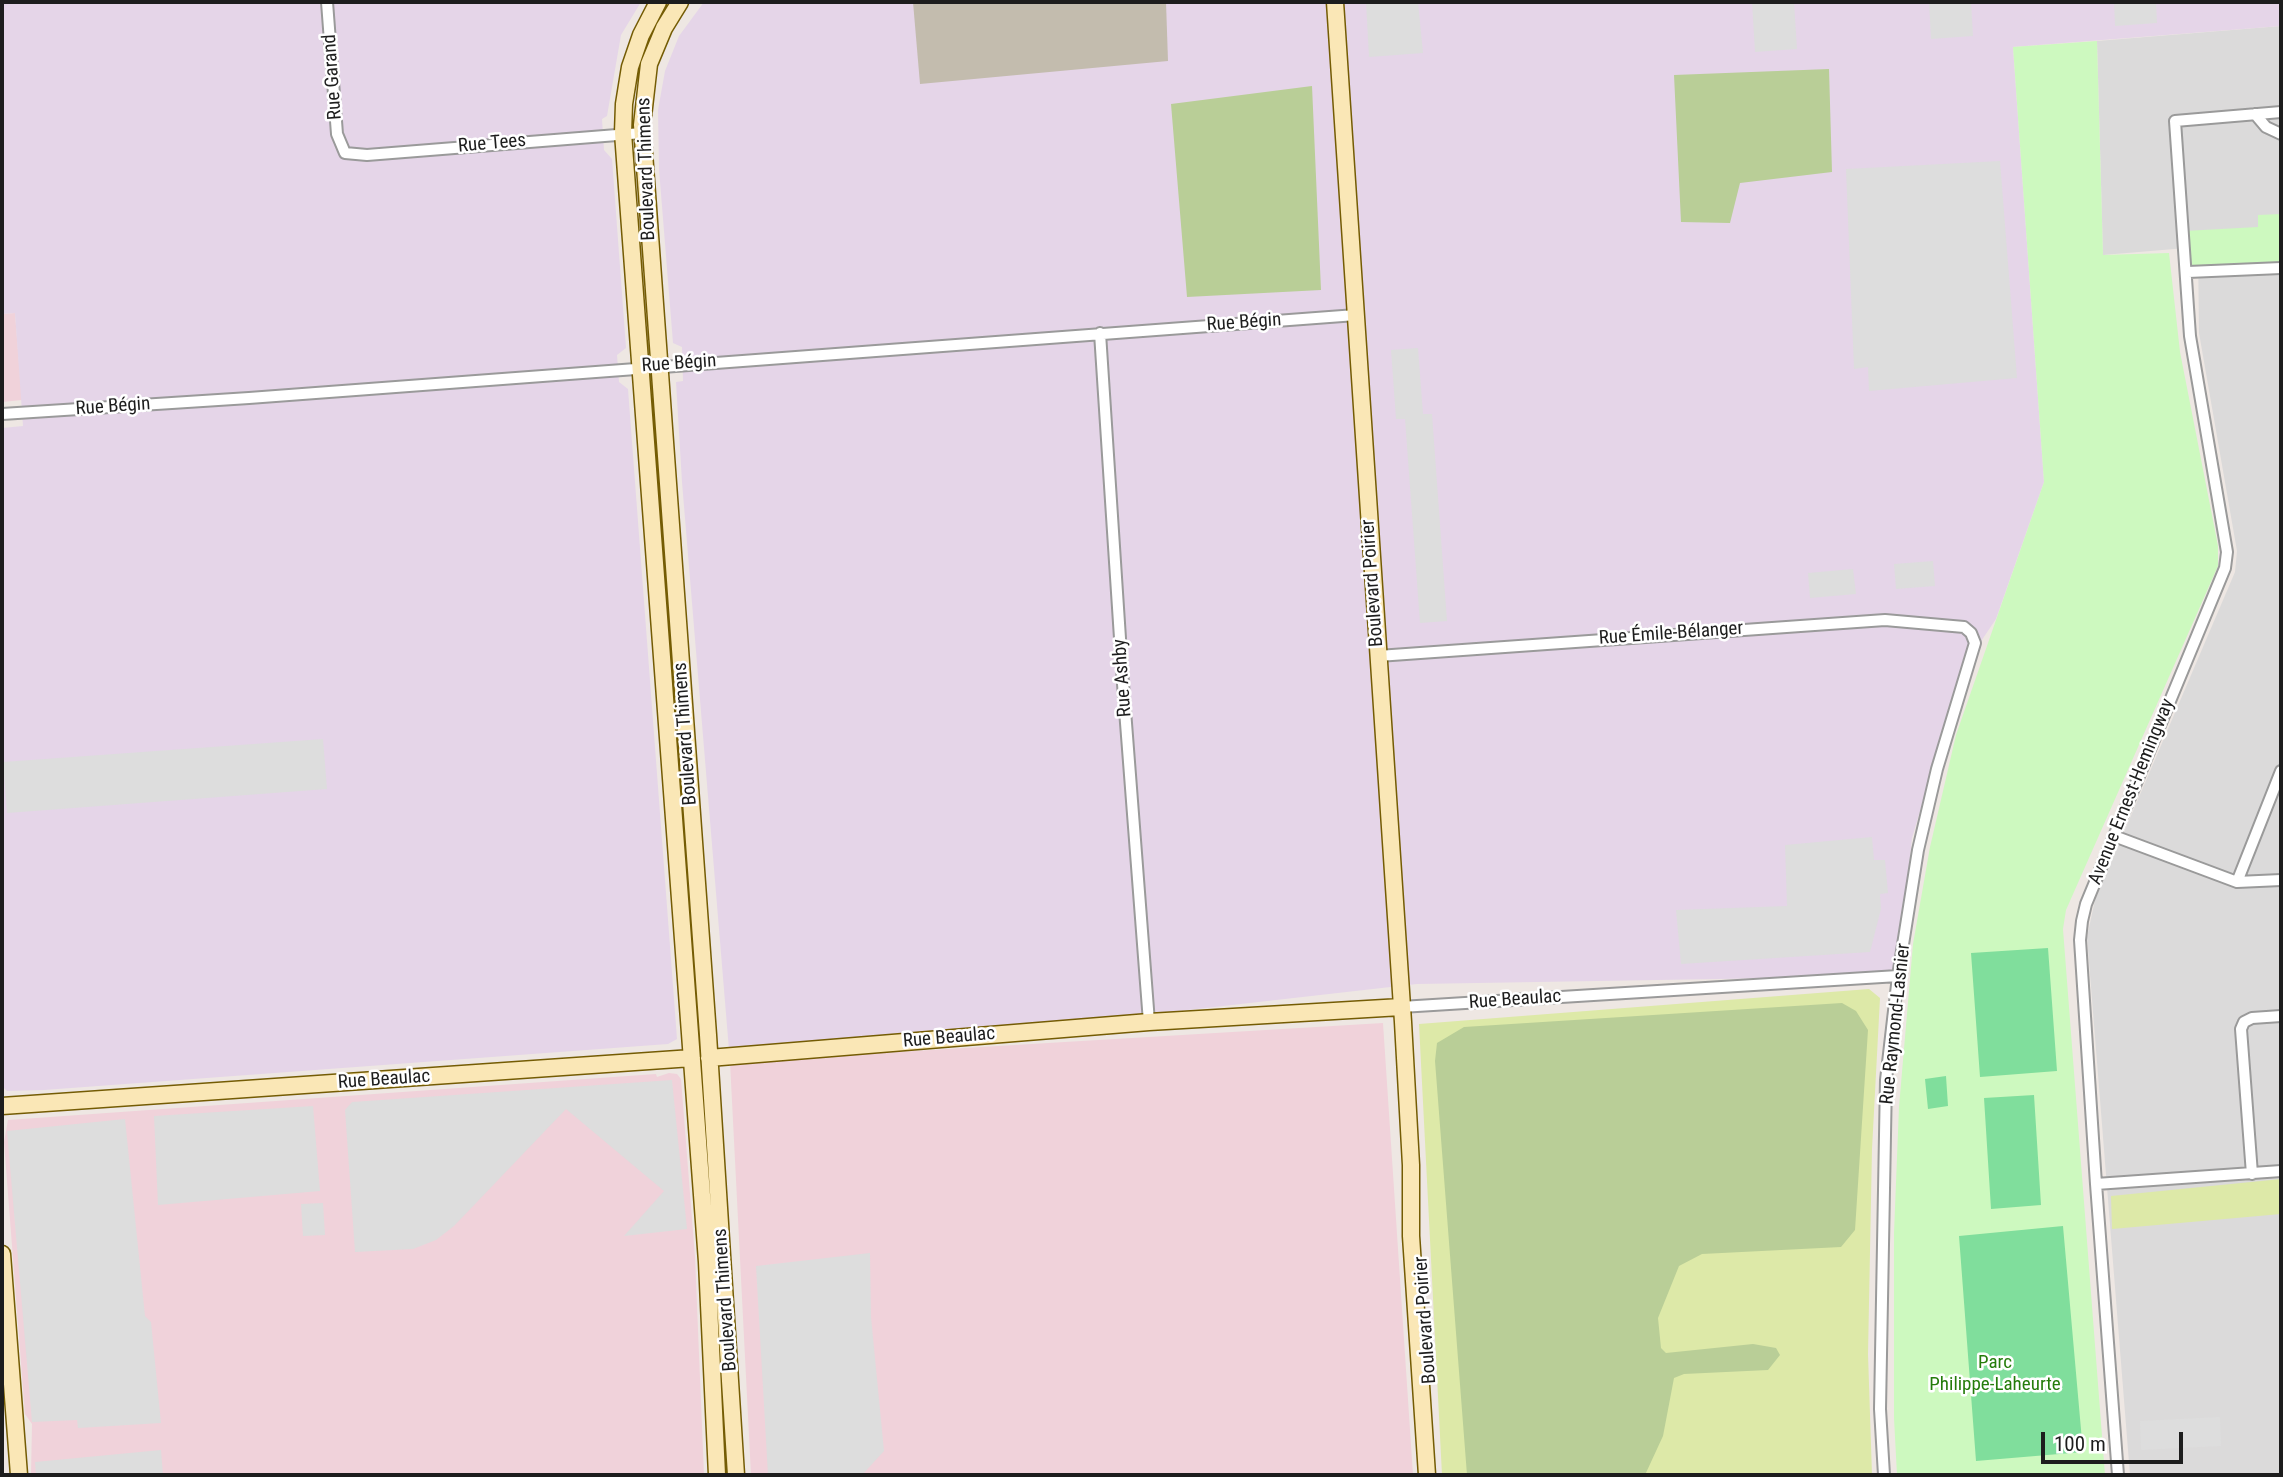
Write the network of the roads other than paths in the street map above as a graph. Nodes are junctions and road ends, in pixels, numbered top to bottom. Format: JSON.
{"nodes":[{"id":1,"x":327,"y":2,"type":"edge"},
{"id":2,"x":659,"y":2,"type":"edge"},
{"id":3,"x":680,"y":2,"type":"edge"},
{"id":4,"x":1335,"y":2,"type":"edge"},
{"id":5,"x":2281,"y":111,"type":"edge"},
{"id":6,"x":2255,"y":114,"type":"junction"},
{"id":7,"x":623,"y":133,"type":"junction"},
{"id":8,"x":642,"y":133,"type":"junction"},
{"id":9,"x":2281,"y":134,"type":"edge"},
{"id":10,"x":343,"y":151,"type":"joint"},
{"id":11,"x":2281,"y":268,"type":"edge"},
{"id":12,"x":2188,"y":272,"type":"junction"},
{"id":13,"x":1356,"y":315,"type":"junction"},
{"id":14,"x":1100,"y":333,"type":"junction"},
{"id":15,"x":659,"y":366,"type":"junction"},
{"id":16,"x":641,"y":367,"type":"junction"},
{"id":17,"x":2,"y":414,"type":"edge"},
{"id":18,"x":669,"y":495,"type":"junction"},
{"id":19,"x":650,"y":497,"type":"junction"},
{"id":20,"x":678,"y":621,"type":"junction"},
{"id":21,"x":660,"y":622,"type":"junction"},
{"id":22,"x":1964,"y":627,"type":"joint"},
{"id":23,"x":1378,"y":656,"type":"junction"},
{"id":24,"x":2281,"y":771,"type":"edge"},
{"id":25,"x":2114,"y":836,"type":"junction"},
{"id":26,"x":2281,"y":880,"type":"edge"},
{"id":27,"x":2237,"y":883,"type":"junction"},
{"id":28,"x":1898,"y":976,"type":"junction"},
{"id":29,"x":1401,"y":1007,"type":"junction"},
{"id":30,"x":2281,"y":1016,"type":"edge"},
{"id":31,"x":1149,"y":1022,"type":"junction"},
{"id":32,"x":692,"y":1058,"type":"junction"},
{"id":33,"x":709,"y":1058,"type":"junction"},
{"id":34,"x":2,"y":1105,"type":"edge"},
{"id":35,"x":1411,"y":1165,"type":"junction"},
{"id":36,"x":2281,"y":1171,"type":"edge"},
{"id":37,"x":2252,"y":1174,"type":"junction"},
{"id":38,"x":2096,"y":1184,"type":"junction"},
{"id":39,"x":2,"y":1254,"type":"edge"},
{"id":40,"x":19,"y":1475,"type":"edge"},
{"id":41,"x":717,"y":1475,"type":"edge"},
{"id":42,"x":736,"y":1475,"type":"edge"},
{"id":43,"x":1427,"y":1475,"type":"edge"},
{"id":44,"x":1436,"y":1475,"type":"edge"},
{"id":45,"x":1884,"y":1475,"type":"edge"},
{"id":46,"x":2118,"y":1475,"type":"edge"}],
"edges":[{"from":1,"to":10,"type":"street","name":"Rue Garand"},
{"from":2,"to":7,"type":"street","name":"Boulevard Thimens"},
{"from":3,"to":8,"type":"street","name":"Boulevard Thimens"},
{"from":4,"to":13,"type":"street","name":"Boulevard Poirier"},
{"from":5,"to":6,"type":"street"},
{"from":6,"to":9,"type":"street"},
{"from":6,"to":12,"type":"street","name":"Avenue Ernest-Hemingway"},
{"from":7,"to":8,"type":"street","name":"Rue Tees"},
{"from":7,"to":10,"type":"street","name":"Rue Tees"},
{"from":7,"to":16,"type":"street","name":"Boulevard Thimens"},
{"from":8,"to":15,"type":"street","name":"Boulevard Thimens"},
{"from":11,"to":12,"type":"street"},
{"from":12,"to":25,"type":"street","name":"Avenue Ernest-Hemingway"},
{"from":13,"to":14,"type":"street","name":"Rue Bégin"},
{"from":13,"to":23,"type":"street","name":"Boulevard Poirier"},
{"from":14,"to":15,"type":"street","name":"Rue Bégin"},
{"from":14,"to":31,"type":"street","name":"Rue Ashby"},
{"from":15,"to":16,"type":"street","name":"Rue Bégin"},
{"from":15,"to":18,"type":"street","name":"Boulevard Thimens"},
{"from":16,"to":17,"type":"street","name":"Rue Bégin"},
{"from":16,"to":19,"type":"street","name":"Boulevard Thimens"},
{"from":18,"to":19,"type":"street"},
{"from":18,"to":20,"type":"street","name":"Boulevard Thimens"},
{"from":19,"to":21,"type":"street","name":"Boulevard Thimens"},
{"from":20,"to":21,"type":"street"},
{"from":20,"to":33,"type":"street","name":"Boulevard Thimens"},
{"from":21,"to":32,"type":"street","name":"Boulevard Thimens"},
{"from":22,"to":23,"type":"street","name":"Rue Émile-Bélanger"},
{"from":22,"to":28,"type":"street","name":"Rue Raymond-Lasnier"},
{"from":23,"to":29,"type":"street","name":"Boulevard Poirier"},
{"from":24,"to":27,"type":"street"},
{"from":25,"to":27,"type":"street"},
{"from":25,"to":38,"type":"street","name":"Avenue Ernest-Hemingway"},
{"from":26,"to":27,"type":"street"},
{"from":28,"to":29,"type":"street","name":"Rue Beaulac"},
{"from":28,"to":45,"type":"street","name":"Rue Raymond-Lasnier"},
{"from":29,"to":31,"type":"street","name":"Rue Beaulac"},
{"from":29,"to":35,"type":"street","name":"Boulevard Poirier"},
{"from":30,"to":37,"type":"street"},
{"from":31,"to":33,"type":"street","name":"Rue Beaulac"},
{"from":32,"to":33,"type":"street","name":"Rue Beaulac"},
{"from":32,"to":34,"type":"street","name":"Rue Beaulac"},
{"from":32,"to":41,"type":"street","name":"Boulevard Thimens"},
{"from":33,"to":42,"type":"street","name":"Boulevard Thimens"},
{"from":35,"to":43,"type":"street","name":"Boulevard Poirier"},
{"from":35,"to":44,"type":"street","name":"Boulevard Poirier"},
{"from":36,"to":37,"type":"street"},
{"from":37,"to":38,"type":"street"},
{"from":38,"to":46,"type":"street","name":"Avenue Ernest-Hemingway"},
{"from":39,"to":40,"type":"street"}]}
